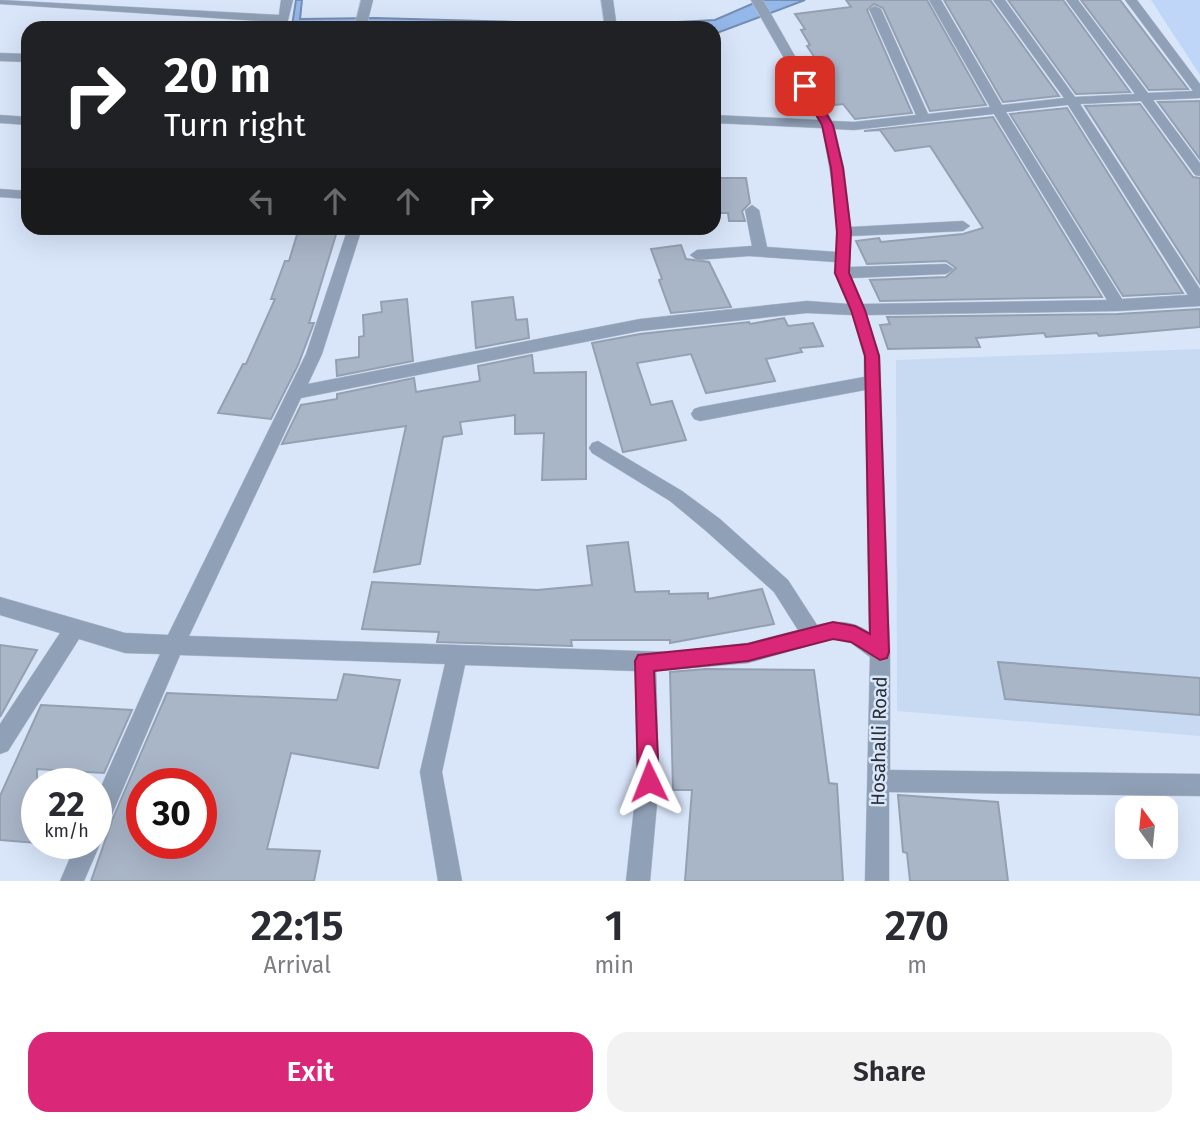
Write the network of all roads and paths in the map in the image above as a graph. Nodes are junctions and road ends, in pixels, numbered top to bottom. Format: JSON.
{"nodes":[{"id":1,"x":202,"y":0,"type":"edge"},
{"id":2,"x":287,"y":0,"type":"edge"},
{"id":3,"x":367,"y":0,"type":"edge"},
{"id":4,"x":607,"y":0,"type":"edge"},
{"id":5,"x":935,"y":0,"type":"edge"},
{"id":6,"x":999,"y":0,"type":"edge"},
{"id":7,"x":1072,"y":0,"type":"edge"},
{"id":8,"x":1131,"y":0,"type":"edge"},
{"id":9,"x":757,"y":1,"type":"edge"},
{"id":10,"x":109,"y":4,"type":"edge"},
{"id":11,"x":7,"y":5,"type":"edge"},
{"id":12,"x":875,"y":9,"type":"dead end"},
{"id":13,"x":191,"y":13,"type":"junction"},
{"id":14,"x":257,"y":21,"type":"edge"},
{"id":15,"x":283,"y":21,"type":"edge"},
{"id":16,"x":362,"y":21,"type":"edge"},
{"id":17,"x":610,"y":21,"type":"edge"},
{"id":18,"x":0,"y":57,"type":"edge"},
{"id":19,"x":21,"y":58,"type":"edge"},
{"id":20,"x":1200,"y":93,"type":"edge"},
{"id":21,"x":1142,"y":96,"type":"junction"},
{"id":22,"x":1072,"y":101,"type":"junction"},
{"id":23,"x":998,"y":110,"type":"junction"},
{"id":24,"x":923,"y":117,"type":"junction"},
{"id":25,"x":721,"y":119,"type":"edge"},
{"id":26,"x":6,"y":120,"type":"edge"},
{"id":27,"x":828,"y":125,"type":"junction"},
{"id":28,"x":0,"y":135,"type":"edge"},
{"id":29,"x":1200,"y":172,"type":"edge"},
{"id":30,"x":0,"y":193,"type":"edge"},
{"id":31,"x":21,"y":194,"type":"edge"},
{"id":32,"x":752,"y":210,"type":"dead end"},
{"id":33,"x":963,"y":226,"type":"dead end"},
{"id":34,"x":844,"y":232,"type":"junction"},
{"id":35,"x":353,"y":235,"type":"edge"},
{"id":36,"x":760,"y":251,"type":"junction"},
{"id":37,"x":697,"y":255,"type":"dead end"},
{"id":38,"x":843,"y":265,"type":"junction"},
{"id":39,"x":946,"y":269,"type":"dead end"},
{"id":40,"x":1200,"y":300,"type":"edge"},
{"id":41,"x":1118,"y":305,"type":"junction"},
{"id":42,"x":858,"y":310,"type":"junction"},
{"id":43,"x":873,"y":382,"type":"junction"},
{"id":44,"x":295,"y":393,"type":"junction"},
{"id":45,"x":700,"y":414,"type":"dead end"},
{"id":46,"x":597,"y":448,"type":"dead end"},
{"id":47,"x":0,"y":606,"type":"edge"},
{"id":48,"x":75,"y":628,"type":"junction"},
{"id":49,"x":812,"y":635,"type":"junction"},
{"id":50,"x":174,"y":645,"type":"junction"},
{"id":51,"x":880,"y":652,"type":"junction"},
{"id":52,"x":457,"y":655,"type":"junction"},
{"id":53,"x":645,"y":661,"type":"junction"},
{"id":54,"x":0,"y":743,"type":"edge"},
{"id":55,"x":878,"y":781,"type":"junction"},
{"id":56,"x":1200,"y":785,"type":"edge"},
{"id":57,"x":112,"y":788,"type":"edge"},
{"id":58,"x":82,"y":859,"type":"edge"},
{"id":59,"x":72,"y":881,"type":"edge"},
{"id":60,"x":450,"y":881,"type":"edge"},
{"id":61,"x":638,"y":881,"type":"edge"},
{"id":62,"x":877,"y":881,"type":"edge"}],
"edges":[{"from":1,"to":13,"type":"street"},
{"from":2,"to":15,"type":"street"},
{"from":3,"to":16,"type":"street"},
{"from":4,"to":17,"type":"street"},
{"from":5,"to":23,"type":"street"},
{"from":6,"to":22,"type":"street"},
{"from":7,"to":21,"type":"street"},
{"from":8,"to":20,"type":"street"},
{"from":9,"to":27,"type":"street"},
{"from":10,"to":11,"type":"street"},
{"from":10,"to":13,"type":"street"},
{"from":12,"to":24,"type":"street"},
{"from":13,"to":14,"type":"street"},
{"from":18,"to":19,"type":"street"},
{"from":20,"to":21,"type":"street"},
{"from":21,"to":22,"type":"street"},
{"from":21,"to":29,"type":"street"},
{"from":22,"to":23,"type":"street"},
{"from":22,"to":40,"type":"street"},
{"from":23,"to":24,"type":"street"},
{"from":23,"to":41,"type":"street"},
{"from":24,"to":27,"type":"street"},
{"from":25,"to":27,"type":"street"},
{"from":26,"to":28,"type":"street"},
{"from":27,"to":34,"type":"street"},
{"from":30,"to":31,"type":"street"},
{"from":32,"to":36,"type":"street"},
{"from":33,"to":34,"type":"street"},
{"from":34,"to":38,"type":"street"},
{"from":35,"to":44,"type":"street"},
{"from":36,"to":37,"type":"street"},
{"from":36,"to":38,"type":"street"},
{"from":38,"to":39,"type":"street"},
{"from":38,"to":42,"type":"street","name":"Hosahalli Road"},
{"from":40,"to":41,"type":"street"},
{"from":41,"to":42,"type":"street"},
{"from":42,"to":43,"type":"street","name":"Hosahalli Road"},
{"from":42,"to":44,"type":"street"},
{"from":43,"to":45,"type":"street"},
{"from":43,"to":51,"type":"street","name":"Hosahalli Road"},
{"from":44,"to":50,"type":"street"},
{"from":46,"to":49,"type":"street"},
{"from":47,"to":48,"type":"street"},
{"from":48,"to":50,"type":"street"},
{"from":48,"to":54,"type":"street"},
{"from":49,"to":51,"type":"street"},
{"from":49,"to":53,"type":"street"},
{"from":50,"to":52,"type":"street"},
{"from":50,"to":57,"type":"street"},
{"from":51,"to":55,"type":"street","name":"Hosahalli Road"},
{"from":52,"to":53,"type":"street"},
{"from":52,"to":60,"type":"street"},
{"from":53,"to":61,"type":"street"},
{"from":55,"to":56,"type":"street"},
{"from":55,"to":62,"type":"street","name":"Hosahalli Road"},
{"from":58,"to":59,"type":"street"}]}
